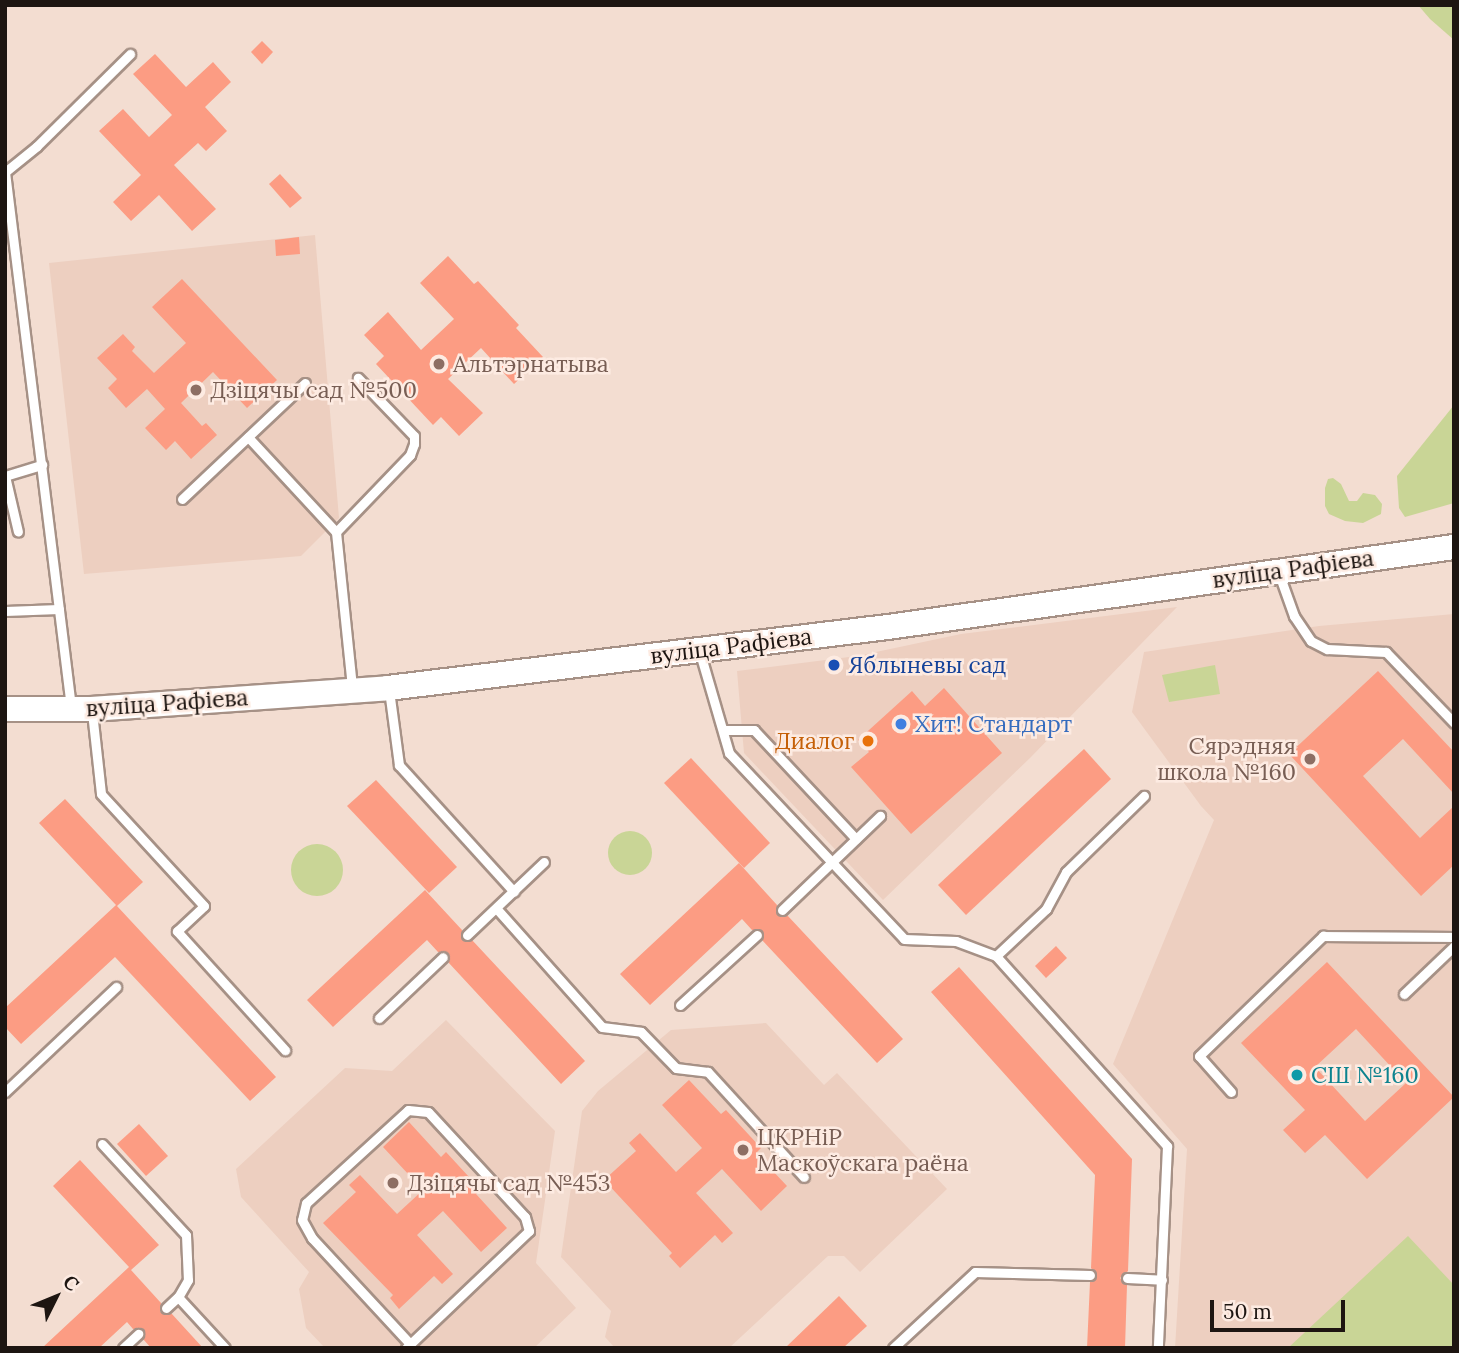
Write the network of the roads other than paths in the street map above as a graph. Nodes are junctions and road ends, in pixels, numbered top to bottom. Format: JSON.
{"nodes":[{"id":1,"x":130,"y":54,"type":"dead end"},
{"id":2,"x":5,"y":172,"type":"edge"},
{"id":3,"x":18,"y":273,"type":"junction"},
{"id":4,"x":5,"y":275,"type":"edge"},
{"id":5,"x":358,"y":378,"type":"dead end"},
{"id":6,"x":305,"y":383,"type":"dead end"},
{"id":7,"x":248,"y":437,"type":"junction"},
{"id":8,"x":42,"y":465,"type":"junction"},
{"id":9,"x":5,"y":476,"type":"edge"},
{"id":10,"x":182,"y":499,"type":"dead end"},
{"id":11,"x":18,"y":532,"type":"dead end"},
{"id":12,"x":336,"y":532,"type":"junction"},
{"id":13,"x":1454,"y":547,"type":"edge"},
{"id":14,"x":1277,"y":571,"type":"junction"},
{"id":15,"x":59,"y":609,"type":"junction"},
{"id":16,"x":5,"y":611,"type":"edge"},
{"id":17,"x":699,"y":651,"type":"junction"},
{"id":18,"x":388,"y":688,"type":"junction"},
{"id":19,"x":353,"y":690,"type":"junction"},
{"id":20,"x":5,"y":709,"type":"edge"},
{"id":21,"x":81,"y":709,"type":"junction"},
{"id":22,"x":1454,"y":723,"type":"edge"},
{"id":23,"x":723,"y":730,"type":"junction"},
{"id":24,"x":1144,"y":796,"type":"dead end"},
{"id":25,"x":880,"y":816,"type":"dead end"},
{"id":26,"x":856,"y":839,"type":"junction"},
{"id":27,"x":544,"y":862,"type":"dead end"},
{"id":28,"x":832,"y":862,"type":"junction"},
{"id":29,"x":514,"y":892,"type":"junction"},
{"id":30,"x":496,"y":908,"type":"junction"},
{"id":31,"x":782,"y":910,"type":"dead end"},
{"id":32,"x":467,"y":935,"type":"dead end"},
{"id":33,"x":757,"y":935,"type":"dead end"},
{"id":34,"x":1454,"y":937,"type":"edge"},
{"id":35,"x":1454,"y":946,"type":"edge"},
{"id":36,"x":996,"y":956,"type":"junction"},
{"id":37,"x":443,"y":957,"type":"dead end"},
{"id":38,"x":116,"y":987,"type":"dead end"},
{"id":39,"x":1404,"y":994,"type":"dead end"},
{"id":40,"x":680,"y":1004,"type":"dead end"},
{"id":41,"x":379,"y":1018,"type":"dead end"},
{"id":42,"x":285,"y":1050,"type":"dead end"},
{"id":43,"x":5,"y":1092,"type":"edge"},
{"id":44,"x":1231,"y":1092,"type":"dead end"},
{"id":45,"x":102,"y":1144,"type":"dead end"},
{"id":46,"x":804,"y":1177,"type":"dead end"},
{"id":47,"x":1090,"y":1275,"type":"dead end"},
{"id":48,"x":1127,"y":1279,"type":"dead end"},
{"id":49,"x":1161,"y":1280,"type":"junction"},
{"id":50,"x":178,"y":1297,"type":"junction"},
{"id":51,"x":166,"y":1308,"type":"dead end"},
{"id":52,"x":138,"y":1334,"type":"dead end"},
{"id":53,"x":408,"y":1346,"type":"edge"},
{"id":54,"x":124,"y":1348,"type":"edge"},
{"id":55,"x":225,"y":1348,"type":"edge"},
{"id":56,"x":892,"y":1348,"type":"edge"},
{"id":57,"x":1158,"y":1348,"type":"edge"}],
"edges":[{"from":1,"to":2,"type":"lane"},
{"from":2,"to":3,"type":"lane"},
{"from":3,"to":4,"type":"lane"},
{"from":3,"to":8,"type":"lane"},
{"from":5,"to":12,"type":"lane"},
{"from":6,"to":7,"type":"lane"},
{"from":7,"to":10,"type":"lane"},
{"from":7,"to":12,"type":"lane"},
{"from":8,"to":9,"type":"lane"},
{"from":8,"to":15,"type":"lane"},
{"from":9,"to":11,"type":"lane"},
{"from":12,"to":19,"type":"lane"},
{"from":13,"to":14,"type":"main road","name":"вуліца Рафіева"},
{"from":14,"to":17,"type":"main road","name":"вуліца Рафіева"},
{"from":14,"to":22,"type":"lane"},
{"from":15,"to":16,"type":"lane"},
{"from":15,"to":21,"type":"lane"},
{"from":17,"to":18,"type":"main road","name":"вуліца Рафіева"},
{"from":17,"to":23,"type":"lane"},
{"from":18,"to":19,"type":"main road","name":"вуліца Рафіева"},
{"from":18,"to":29,"type":"lane"},
{"from":19,"to":21,"type":"main road","name":"вуліца Рафіева"},
{"from":20,"to":21,"type":"main road","name":"вуліца Рафіева"},
{"from":21,"to":42,"type":"lane"},
{"from":23,"to":26,"type":"lane"},
{"from":23,"to":28,"type":"lane"},
{"from":24,"to":36,"type":"lane"},
{"from":25,"to":26,"type":"lane"},
{"from":26,"to":28,"type":"lane"},
{"from":27,"to":29,"type":"lane"},
{"from":28,"to":31,"type":"lane"},
{"from":28,"to":36,"type":"lane"},
{"from":29,"to":30,"type":"lane"},
{"from":30,"to":32,"type":"lane"},
{"from":30,"to":46,"type":"lane"},
{"from":33,"to":40,"type":"lane"},
{"from":34,"to":44,"type":"lane"},
{"from":35,"to":39,"type":"lane"},
{"from":36,"to":49,"type":"lane"},
{"from":37,"to":41,"type":"lane"},
{"from":38,"to":43,"type":"lane"},
{"from":45,"to":50,"type":"lane"},
{"from":47,"to":56,"type":"lane"},
{"from":48,"to":49,"type":"lane"},
{"from":49,"to":57,"type":"lane"},
{"from":50,"to":51,"type":"lane"},
{"from":50,"to":55,"type":"lane"},
{"from":52,"to":54,"type":"lane"},
{"from":53,"to":53,"type":"lane"}]}
